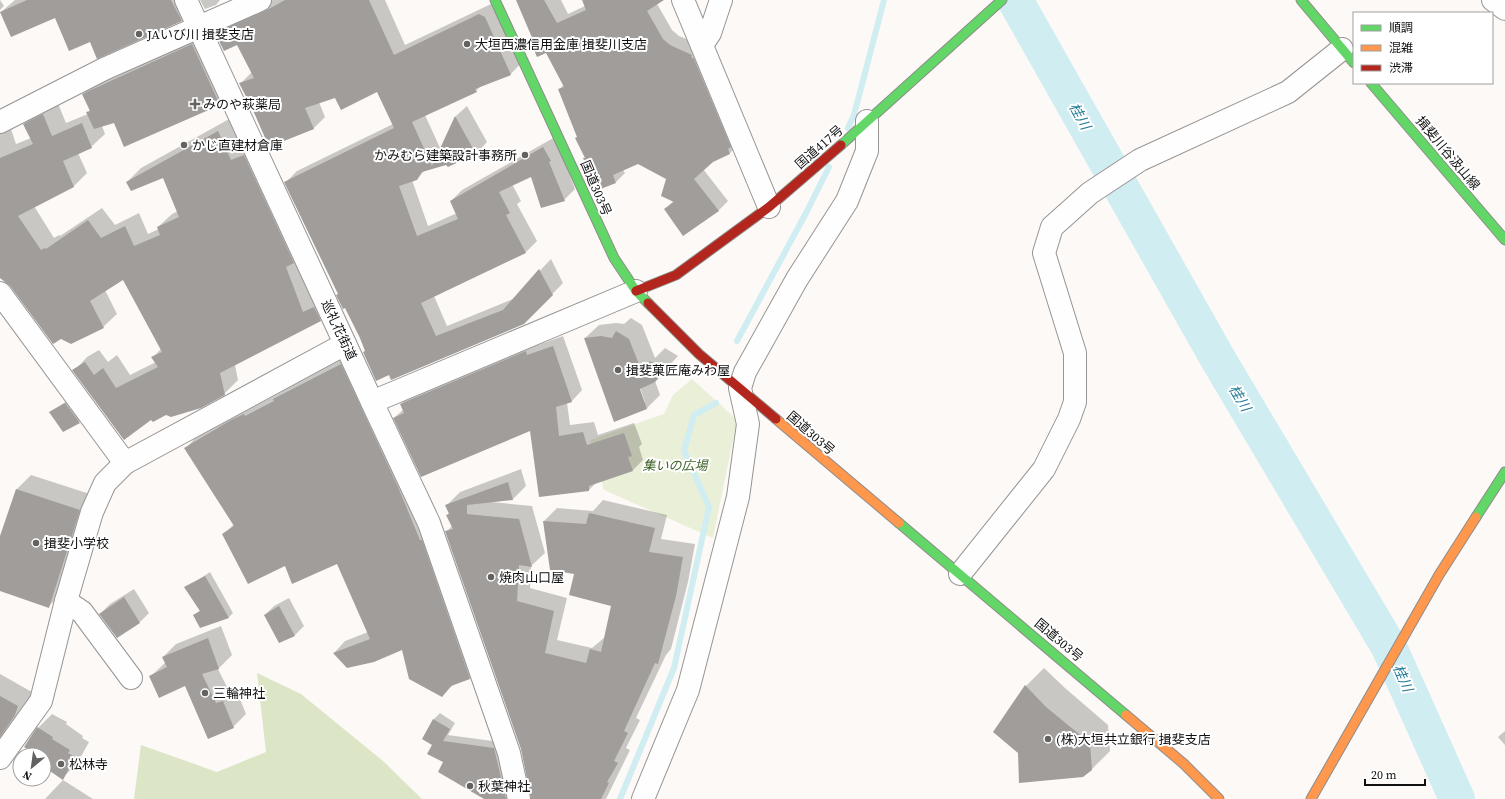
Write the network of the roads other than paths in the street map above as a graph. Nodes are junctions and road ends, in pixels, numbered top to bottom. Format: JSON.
{"nodes":[{"id":1,"x":186,"y":0,"type":"edge"},
{"id":2,"x":260,"y":0,"type":"edge"},
{"id":3,"x":495,"y":0,"type":"edge"},
{"id":4,"x":683,"y":0,"type":"edge"},
{"id":5,"x":721,"y":0,"type":"edge"},
{"id":6,"x":1301,"y":0,"type":"edge"},
{"id":7,"x":1493,"y":0,"type":"edge"},
{"id":8,"x":993,"y":4,"type":"edge"},
{"id":9,"x":1505,"y":9,"type":"edge"},
{"id":10,"x":199,"y":29,"type":"junction"},
{"id":11,"x":702,"y":45,"type":"junction"},
{"id":12,"x":1348,"y":56,"type":"edge"},
{"id":13,"x":1372,"y":84,"type":"edge"},
{"id":14,"x":867,"y":121,"type":"junction"},
{"id":15,"x":0,"y":122,"type":"edge"},
{"id":16,"x":769,"y":207,"type":"junction"},
{"id":17,"x":1505,"y":240,"type":"edge"},
{"id":18,"x":636,"y":291,"type":"junction"},
{"id":19,"x":0,"y":293,"type":"edge"},
{"id":20,"x":345,"y":344,"type":"junction"},
{"id":21,"x":740,"y":388,"type":"junction"},
{"id":22,"x":372,"y":402,"type":"junction"},
{"id":23,"x":125,"y":463,"type":"junction"},
{"id":24,"x":1505,"y":472,"type":"edge"},
{"id":25,"x":960,"y":574,"type":"junction"},
{"id":26,"x":66,"y":601,"type":"junction"},
{"id":27,"x":131,"y":678,"type":"dead end"},
{"id":28,"x":0,"y":758,"type":"edge"},
{"id":29,"x":519,"y":799,"type":"edge"},
{"id":30,"x":643,"y":799,"type":"edge"},
{"id":31,"x":1219,"y":799,"type":"edge"},
{"id":32,"x":1311,"y":799,"type":"edge"}],
"edges":[{"from":1,"to":10,"type":"street","name":"巡礼花街道"},
{"from":2,"to":10,"type":"street"},
{"from":3,"to":18,"type":"main road","name":"国道303号"},
{"from":4,"to":11,"type":"street"},
{"from":5,"to":11,"type":"street"},
{"from":6,"to":12,"type":"main road"},
{"from":7,"to":9,"type":"street"},
{"from":8,"to":14,"type":"main road","name":"国道417号"},
{"from":10,"to":15,"type":"street"},
{"from":10,"to":20,"type":"street","name":"巡礼花街道"},
{"from":11,"to":16,"type":"street"},
{"from":12,"to":25,"type":"street"},
{"from":13,"to":17,"type":"main road","name":"揖斐川谷汲山線"},
{"from":14,"to":16,"type":"main road","name":"国道417号"},
{"from":14,"to":21,"type":"street"},
{"from":16,"to":18,"type":"main road","name":"国道417号"},
{"from":18,"to":21,"type":"main road","name":"国道303号"},
{"from":18,"to":22,"type":"street"},
{"from":19,"to":23,"type":"street"},
{"from":20,"to":22,"type":"street","name":"巡礼花街道"},
{"from":20,"to":23,"type":"street"},
{"from":21,"to":25,"type":"main road","name":"国道303号"},
{"from":21,"to":30,"type":"street"},
{"from":22,"to":29,"type":"street","name":"巡礼花街道"},
{"from":23,"to":26,"type":"street"},
{"from":24,"to":32,"type":"main road"},
{"from":25,"to":31,"type":"main road","name":"国道303号"},
{"from":26,"to":27,"type":"street"},
{"from":26,"to":28,"type":"street"}]}
